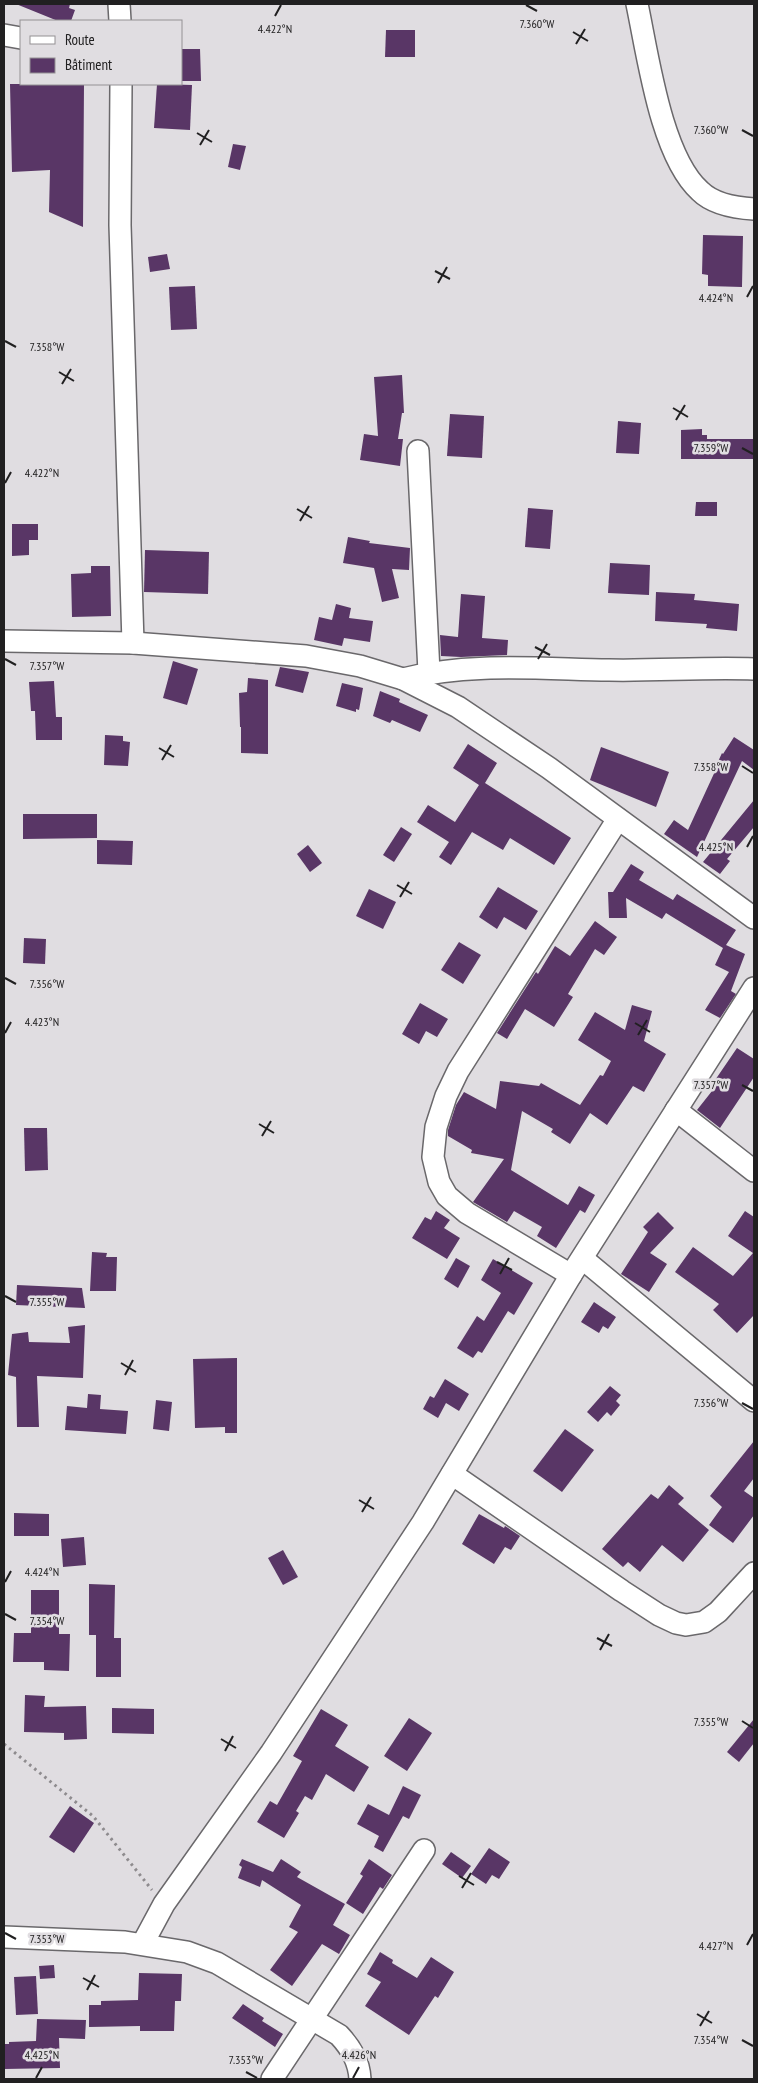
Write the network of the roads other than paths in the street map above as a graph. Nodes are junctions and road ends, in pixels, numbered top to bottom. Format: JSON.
{"nodes":[{"id":1,"x":119,"y":4,"type":"edge"},
{"id":2,"x":637,"y":4,"type":"edge"},
{"id":3,"x":120,"y":20,"type":"edge"},
{"id":4,"x":4,"y":35,"type":"edge"},
{"id":5,"x":20,"y":38,"type":"edge"},
{"id":6,"x":121,"y":85,"type":"edge"},
{"id":7,"x":754,"y":208,"type":"edge"},
{"id":8,"x":418,"y":451,"type":"dead end"},
{"id":9,"x":4,"y":641,"type":"edge"},
{"id":10,"x":133,"y":643,"type":"junction"},
{"id":11,"x":754,"y":669,"type":"edge"},
{"id":12,"x":429,"y":672,"type":"junction"},
{"id":13,"x":403,"y":679,"type":"junction"},
{"id":14,"x":618,"y":819,"type":"junction"},
{"id":15,"x":754,"y":918,"type":"edge"},
{"id":16,"x":754,"y":988,"type":"edge"},
{"id":17,"x":676,"y":1110,"type":"junction"},
{"id":18,"x":754,"y":1171,"type":"edge"},
{"id":19,"x":577,"y":1267,"type":"junction"},
{"id":20,"x":754,"y":1401,"type":"edge"},
{"id":21,"x":452,"y":1474,"type":"junction"},
{"id":22,"x":754,"y":1573,"type":"edge"},
{"id":23,"x":424,"y":1850,"type":"dead end"},
{"id":24,"x":4,"y":1937,"type":"edge"},
{"id":25,"x":143,"y":1943,"type":"junction"},
{"id":26,"x":312,"y":2018,"type":"junction"},
{"id":27,"x":272,"y":2079,"type":"edge"},
{"id":28,"x":360,"y":2079,"type":"edge"}],
"edges":[{"from":1,"to":3,"type":"street"},
{"from":2,"to":7,"type":"street"},
{"from":4,"to":5,"type":"street"},
{"from":6,"to":10,"type":"street"},
{"from":8,"to":12,"type":"street"},
{"from":9,"to":10,"type":"street"},
{"from":10,"to":13,"type":"street"},
{"from":11,"to":12,"type":"street"},
{"from":12,"to":13,"type":"street"},
{"from":13,"to":14,"type":"street"},
{"from":14,"to":15,"type":"street"},
{"from":14,"to":19,"type":"street"},
{"from":16,"to":17,"type":"street"},
{"from":17,"to":18,"type":"street"},
{"from":17,"to":19,"type":"street"},
{"from":19,"to":20,"type":"street"},
{"from":19,"to":21,"type":"street"},
{"from":21,"to":22,"type":"street"},
{"from":21,"to":25,"type":"street"},
{"from":23,"to":26,"type":"street"},
{"from":24,"to":25,"type":"street"},
{"from":25,"to":26,"type":"street"},
{"from":26,"to":27,"type":"street"},
{"from":26,"to":28,"type":"street"}]}
